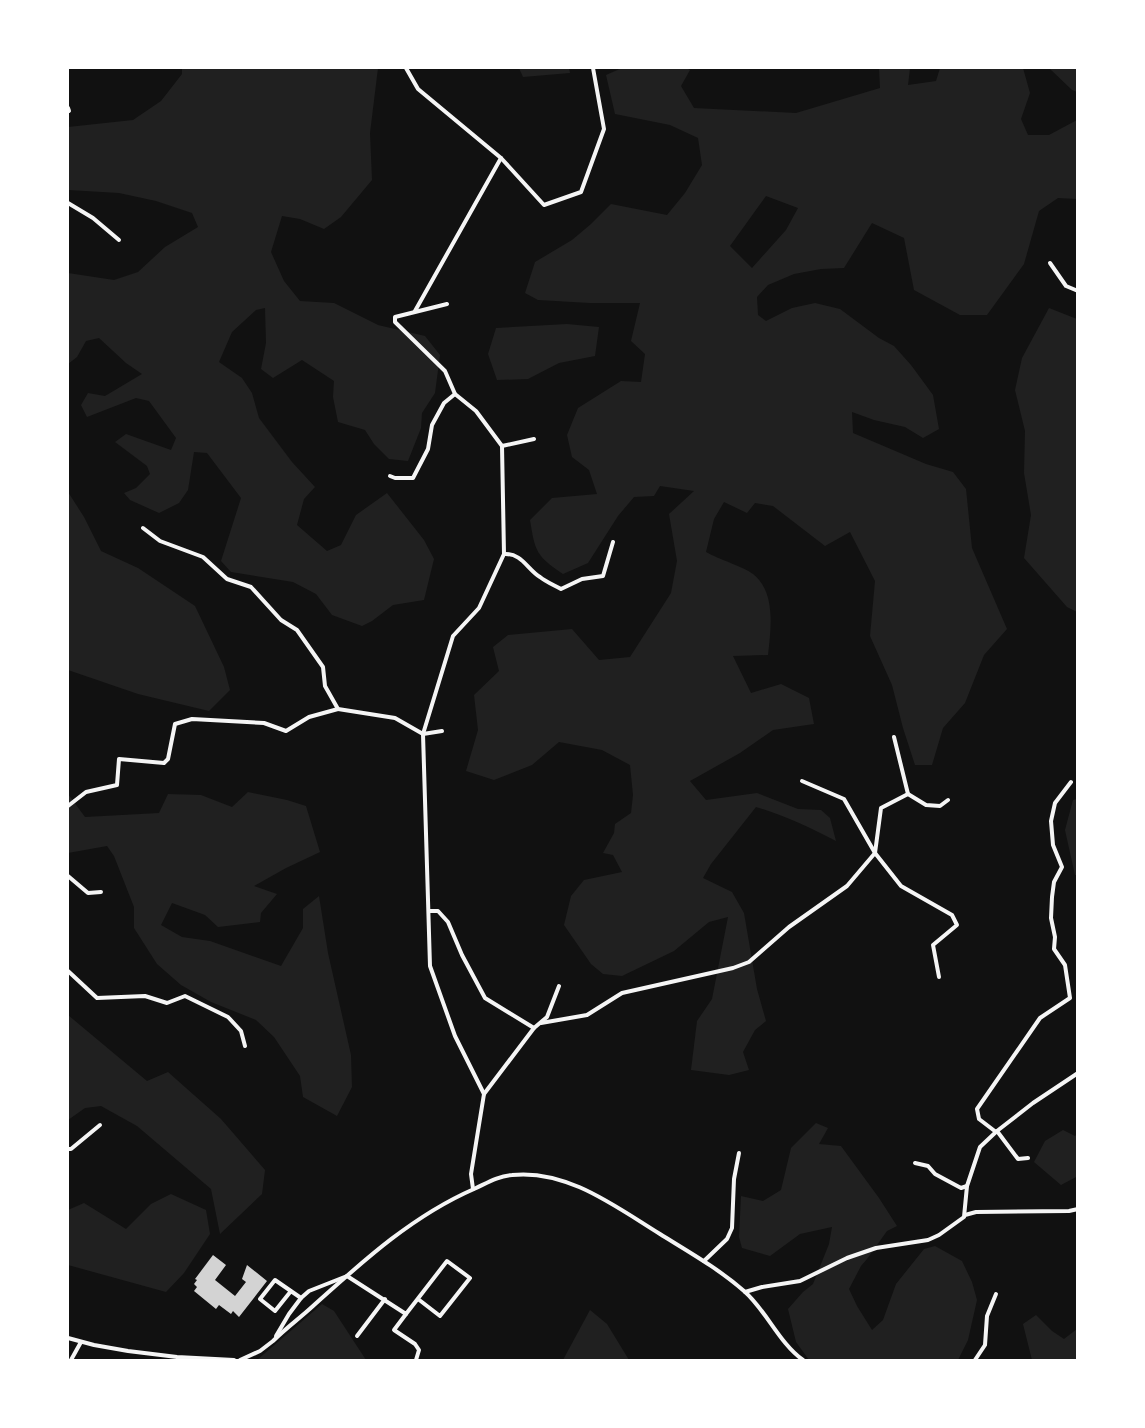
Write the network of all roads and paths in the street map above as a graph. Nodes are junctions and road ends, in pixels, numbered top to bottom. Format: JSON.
{"nodes":[{"id":1,"x":406,"y":68,"type":"edge"},
{"id":2,"x":593,"y":68,"type":"edge"},
{"id":3,"x":501,"y":158,"type":"junction"},
{"id":4,"x":68,"y":203,"type":"edge"},
{"id":5,"x":119,"y":240,"type":"dead end"},
{"id":6,"x":1050,"y":263,"type":"dead end"},
{"id":7,"x":1078,"y":291,"type":"edge"},
{"id":8,"x":448,"y":304,"type":"dead end"},
{"id":9,"x":415,"y":312,"type":"junction"},
{"id":10,"x":455,"y":394,"type":"junction"},
{"id":11,"x":534,"y":439,"type":"dead end"},
{"id":12,"x":502,"y":446,"type":"junction"},
{"id":13,"x":390,"y":476,"type":"dead end"},
{"id":14,"x":143,"y":528,"type":"dead end"},
{"id":15,"x":613,"y":542,"type":"dead end"},
{"id":16,"x":504,"y":554,"type":"junction"},
{"id":17,"x":338,"y":709,"type":"junction"},
{"id":18,"x":442,"y":732,"type":"dead end"},
{"id":19,"x":423,"y":734,"type":"junction"},
{"id":20,"x":894,"y":737,"type":"dead end"},
{"id":21,"x":802,"y":781,"type":"dead end"},
{"id":22,"x":1071,"y":782,"type":"dead end"},
{"id":23,"x":908,"y":794,"type":"junction"},
{"id":24,"x":948,"y":800,"type":"dead end"},
{"id":25,"x":68,"y":806,"type":"edge"},
{"id":26,"x":874,"y":853,"type":"junction"},
{"id":27,"x":68,"y":876,"type":"edge"},
{"id":28,"x":101,"y":892,"type":"dead end"},
{"id":29,"x":429,"y":911,"type":"junction"},
{"id":30,"x":68,"y":971,"type":"edge"},
{"id":31,"x":939,"y":977,"type":"dead end"},
{"id":32,"x":559,"y":986,"type":"dead end"},
{"id":33,"x":542,"y":1023,"type":"junction"},
{"id":34,"x":534,"y":1028,"type":"junction"},
{"id":35,"x":244,"y":1046,"type":"dead end"},
{"id":36,"x":1078,"y":1073,"type":"edge"},
{"id":37,"x":484,"y":1094,"type":"junction"},
{"id":38,"x":100,"y":1125,"type":"dead end"},
{"id":39,"x":996,"y":1132,"type":"junction"},
{"id":40,"x":68,"y":1149,"type":"edge"},
{"id":41,"x":739,"y":1153,"type":"dead end"},
{"id":42,"x":1028,"y":1158,"type":"dead end"},
{"id":43,"x":915,"y":1163,"type":"dead end"},
{"id":44,"x":967,"y":1186,"type":"junction"},
{"id":45,"x":473,"y":1189,"type":"junction"},
{"id":46,"x":1078,"y":1208,"type":"edge"},
{"id":47,"x":965,"y":1215,"type":"junction"},
{"id":48,"x":704,"y":1261,"type":"junction"},
{"id":49,"x":347,"y":1276,"type":"junction"},
{"id":50,"x":291,"y":1291,"type":"junction"},
{"id":51,"x":745,"y":1292,"type":"junction"},
{"id":52,"x":996,"y":1294,"type":"dead end"},
{"id":53,"x":300,"y":1298,"type":"junction"},
{"id":54,"x":385,"y":1299,"type":"junction"},
{"id":55,"x":418,"y":1299,"type":"junction"},
{"id":56,"x":406,"y":1314,"type":"junction"},
{"id":57,"x":357,"y":1336,"type":"dead end"},
{"id":58,"x":68,"y":1338,"type":"edge"},
{"id":59,"x":273,"y":1340,"type":"junction"},
{"id":60,"x":81,"y":1342,"type":"junction"},
{"id":61,"x":177,"y":1359,"type":"edge"},
{"id":62,"x":71,"y":1360,"type":"edge"},
{"id":63,"x":234,"y":1360,"type":"edge"},
{"id":64,"x":240,"y":1360,"type":"edge"},
{"id":65,"x":416,"y":1360,"type":"edge"},
{"id":66,"x":802,"y":1360,"type":"edge"},
{"id":67,"x":975,"y":1360,"type":"edge"}],
"edges":[{"from":1,"to":3,"type":"street"},
{"from":2,"to":3,"type":"street"},
{"from":3,"to":9,"type":"street"},
{"from":4,"to":5,"type":"street"},
{"from":6,"to":7,"type":"street"},
{"from":8,"to":9,"type":"street"},
{"from":9,"to":10,"type":"street"},
{"from":10,"to":12,"type":"street"},
{"from":10,"to":13,"type":"street"},
{"from":11,"to":12,"type":"street"},
{"from":12,"to":16,"type":"street"},
{"from":14,"to":17,"type":"street"},
{"from":15,"to":16,"type":"street"},
{"from":16,"to":19,"type":"street"},
{"from":17,"to":19,"type":"street"},
{"from":17,"to":25,"type":"street"},
{"from":18,"to":19,"type":"street"},
{"from":19,"to":29,"type":"street"},
{"from":20,"to":23,"type":"street"},
{"from":21,"to":26,"type":"street"},
{"from":22,"to":39,"type":"street"},
{"from":23,"to":24,"type":"street"},
{"from":23,"to":26,"type":"street"},
{"from":26,"to":31,"type":"street"},
{"from":26,"to":33,"type":"street"},
{"from":27,"to":28,"type":"street"},
{"from":29,"to":34,"type":"street"},
{"from":29,"to":37,"type":"street"},
{"from":30,"to":35,"type":"street"},
{"from":32,"to":33,"type":"street"},
{"from":33,"to":34,"type":"street"},
{"from":34,"to":37,"type":"street"},
{"from":36,"to":39,"type":"street"},
{"from":37,"to":45,"type":"street"},
{"from":38,"to":40,"type":"street"},
{"from":39,"to":42,"type":"street"},
{"from":39,"to":44,"type":"street"},
{"from":41,"to":48,"type":"street"},
{"from":43,"to":44,"type":"street"},
{"from":44,"to":47,"type":"street"},
{"from":45,"to":48,"type":"street"},
{"from":45,"to":49,"type":"street"},
{"from":46,"to":47,"type":"street"},
{"from":47,"to":51,"type":"street"},
{"from":48,"to":51,"type":"street"},
{"from":49,"to":53,"type":"street"},
{"from":49,"to":54,"type":"street"},
{"from":49,"to":59,"type":"street"},
{"from":50,"to":50,"type":"street"},
{"from":50,"to":53,"type":"street"},
{"from":51,"to":66,"type":"street"},
{"from":52,"to":67,"type":"street"},
{"from":53,"to":59,"type":"street"},
{"from":54,"to":56,"type":"street"},
{"from":54,"to":57,"type":"street"},
{"from":55,"to":55,"type":"street"},
{"from":55,"to":56,"type":"street"},
{"from":56,"to":65,"type":"street"},
{"from":58,"to":60,"type":"street"},
{"from":59,"to":64,"type":"street"},
{"from":60,"to":61,"type":"street"},
{"from":60,"to":62,"type":"street"},
{"from":61,"to":63,"type":"street"}]}
